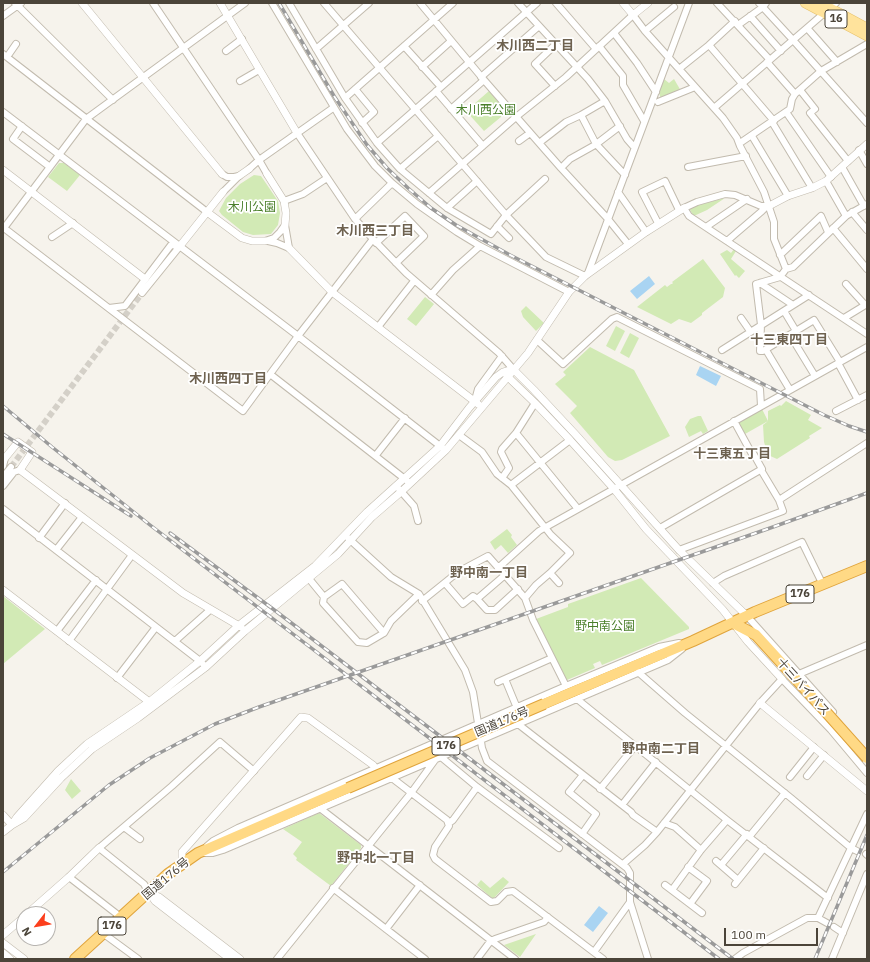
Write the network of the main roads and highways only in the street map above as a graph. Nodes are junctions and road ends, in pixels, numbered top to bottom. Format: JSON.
{"nodes":[{"id":1,"x":805,"y":3,"type":"edge"},
{"id":2,"x":820,"y":3,"type":"edge"},
{"id":3,"x":830,"y":8,"type":"edge"},
{"id":4,"x":867,"y":28,"type":"edge"},
{"id":5,"x":867,"y":36,"type":"edge"},
{"id":6,"x":867,"y":566,"type":"edge"},
{"id":7,"x":733,"y":623,"type":"junction"},
{"id":8,"x":867,"y":758,"type":"edge"},
{"id":9,"x":76,"y":959,"type":"edge"}],
"edges":[{"from":1,"to":3,"type":"main road","number":"16"},
{"from":2,"to":3,"type":"main road","number":"16"},
{"from":3,"to":4,"type":"main road","number":"16"},
{"from":3,"to":5,"type":"main road","number":"16"},
{"from":6,"to":7,"type":"highway","name":"国道176号","number":"176"},
{"from":7,"to":8,"type":"highway","name":"十三バイパス","bridge":true},
{"from":7,"to":9,"type":"highway","name":"国道176号","number":"176","bridge":true}]}
